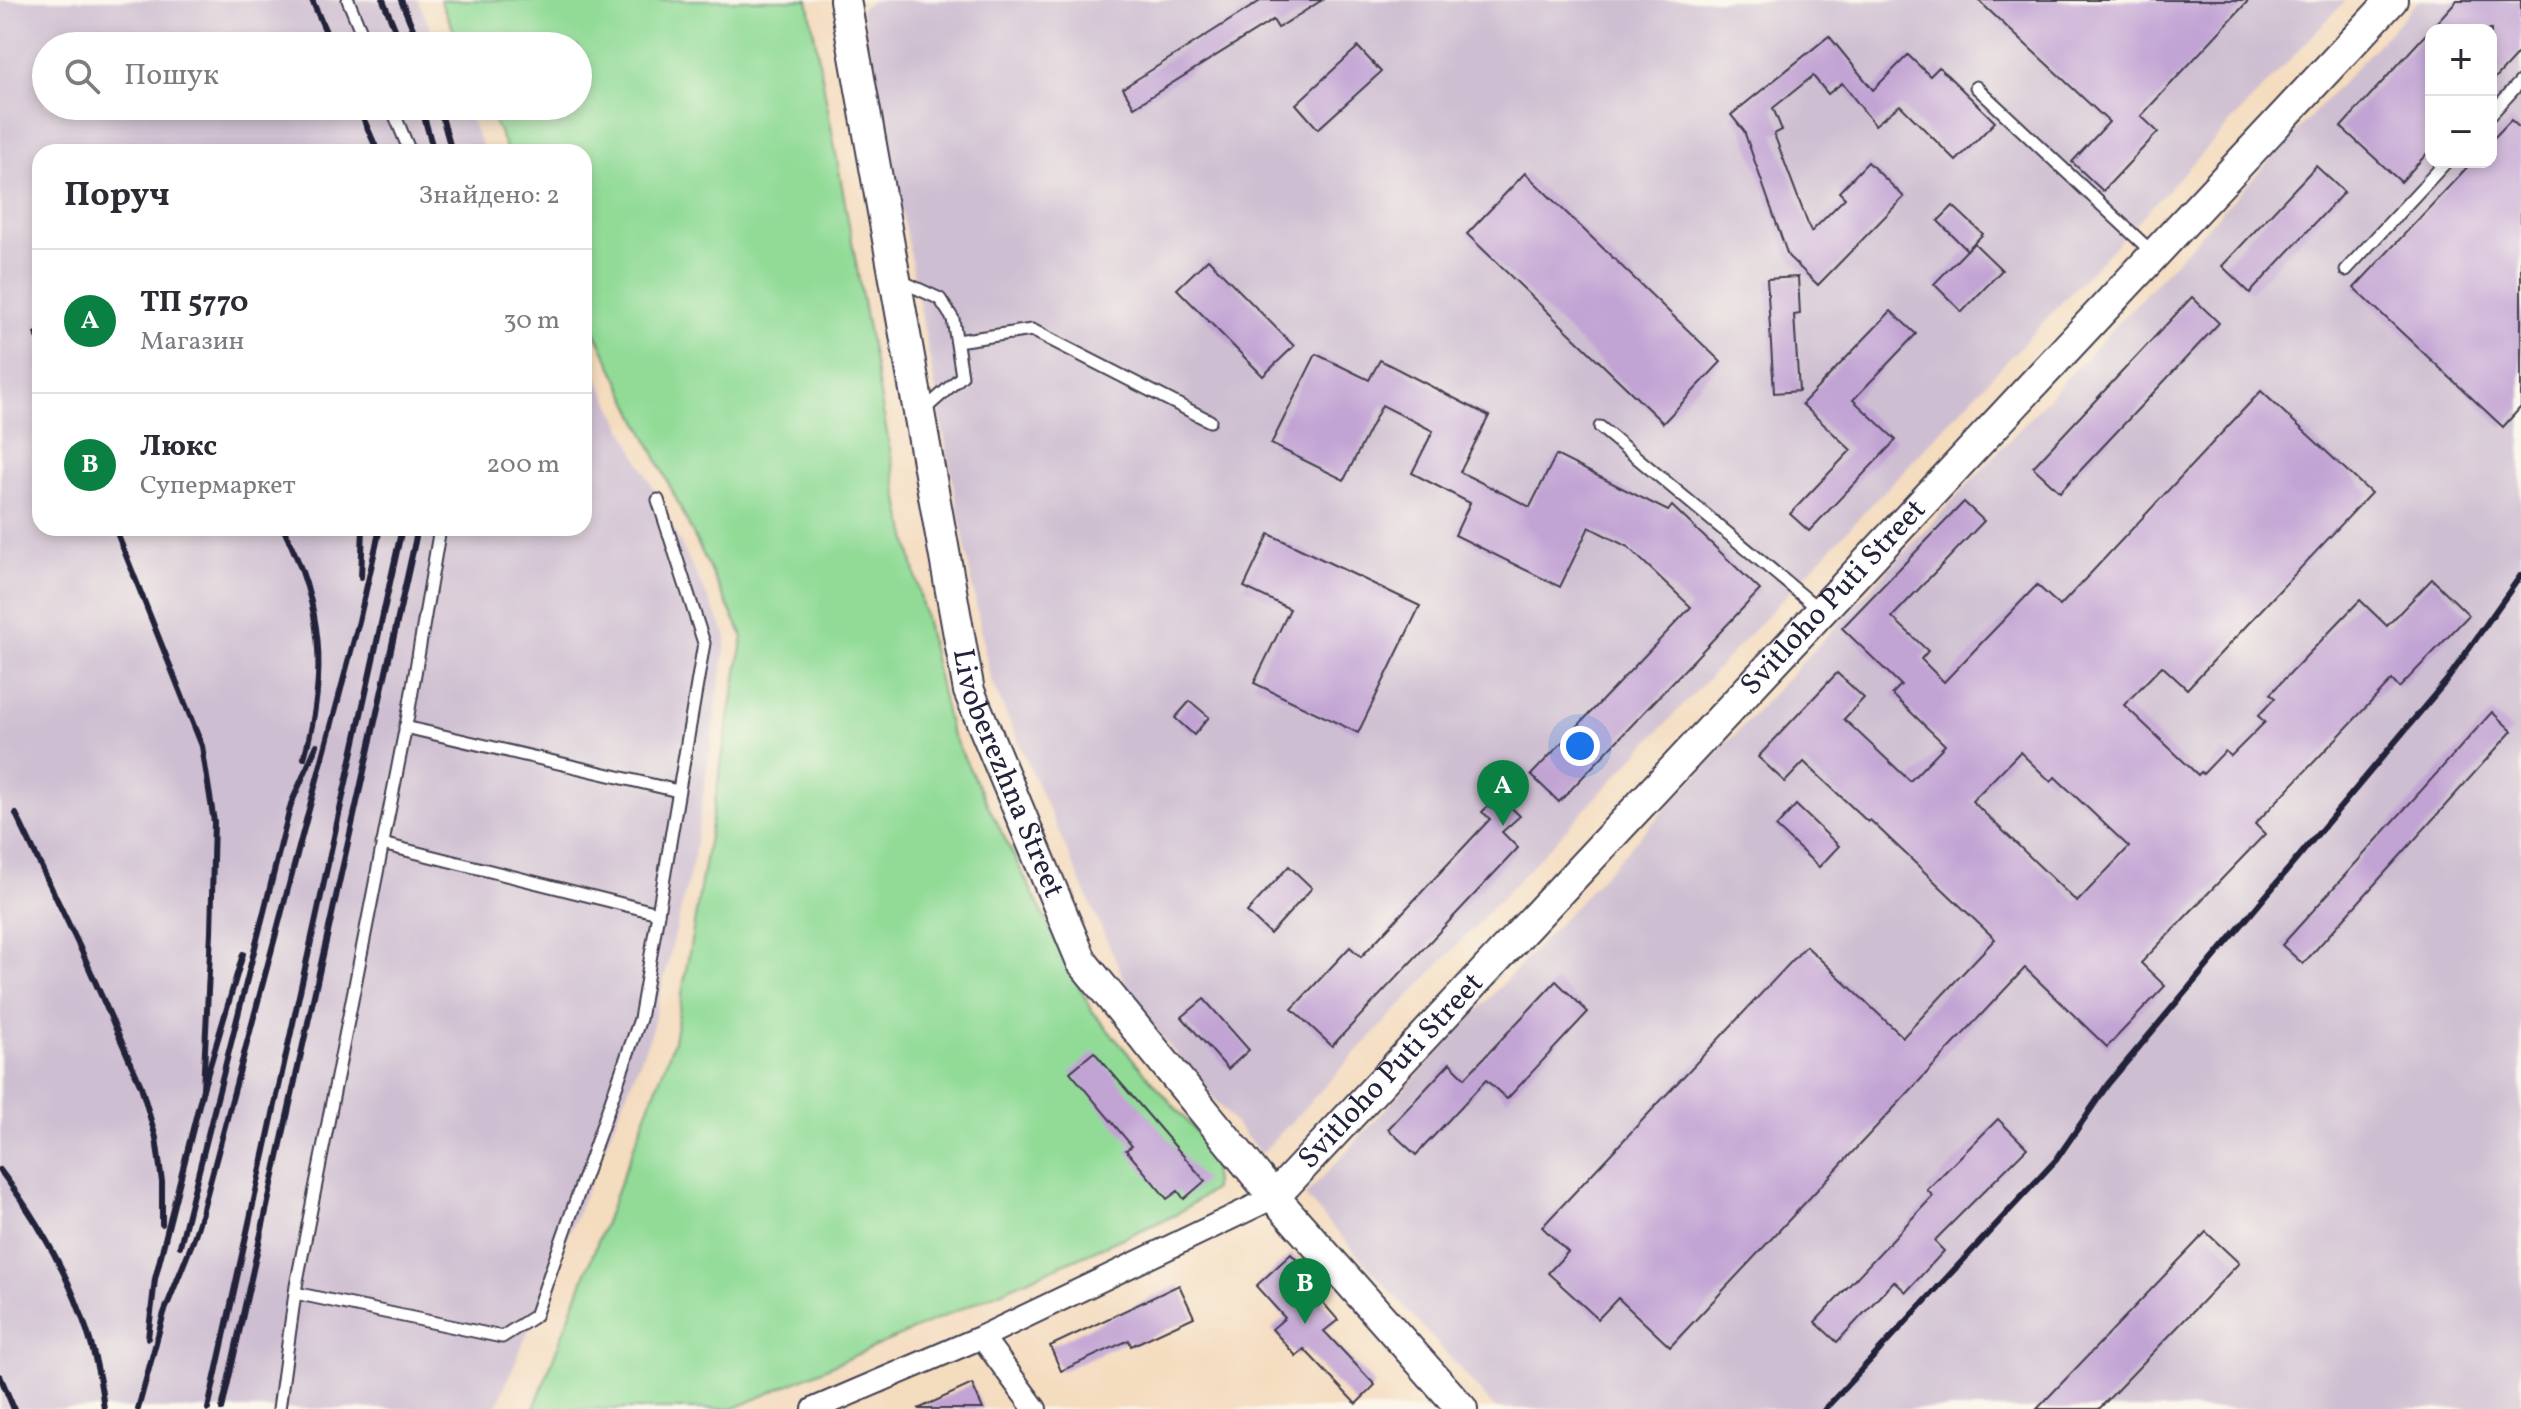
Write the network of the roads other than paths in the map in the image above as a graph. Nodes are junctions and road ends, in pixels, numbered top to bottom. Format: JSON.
{"nodes":[{"id":1,"x":348,"y":0,"type":"edge"},
{"id":2,"x":2392,"y":0,"type":"edge"},
{"id":3,"x":850,"y":2,"type":"edge"},
{"id":4,"x":361,"y":32,"type":"edge"},
{"id":5,"x":2521,"y":81,"type":"edge"},
{"id":6,"x":1976,"y":87,"type":"dead end"},
{"id":7,"x":2497,"y":107,"type":"edge"},
{"id":8,"x":397,"y":120,"type":"edge"},
{"id":9,"x":407,"y":144,"type":"edge"},
{"id":10,"x":2440,"y":168,"type":"edge"},
{"id":11,"x":2155,"y":255,"type":"junction"},
{"id":12,"x":2346,"y":270,"type":"dead end"},
{"id":13,"x":894,"y":278,"type":"junction"},
{"id":14,"x":957,"y":341,"type":"junction"},
{"id":15,"x":919,"y":414,"type":"junction"},
{"id":16,"x":1210,"y":421,"type":"dead end"},
{"id":17,"x":1600,"y":427,"type":"dead end"},
{"id":18,"x":658,"y":500,"type":"dead end"},
{"id":19,"x":439,"y":536,"type":"edge"},
{"id":20,"x":1821,"y":611,"type":"junction"},
{"id":21,"x":405,"y":727,"type":"junction"},
{"id":22,"x":678,"y":791,"type":"junction"},
{"id":23,"x":382,"y":844,"type":"junction"},
{"id":24,"x":658,"y":913,"type":"junction"},
{"id":25,"x":1274,"y":1197,"type":"junction"},
{"id":26,"x":295,"y":1293,"type":"junction"},
{"id":27,"x":982,"y":1337,"type":"junction"},
{"id":28,"x":279,"y":1409,"type":"edge"},
{"id":29,"x":814,"y":1409,"type":"edge"},
{"id":30,"x":1035,"y":1409,"type":"edge"},
{"id":31,"x":1462,"y":1409,"type":"edge"}],
"edges":[{"from":1,"to":4,"type":"lane"},
{"from":2,"to":11,"type":"main road","name":"Svitloho Puti Street"},
{"from":3,"to":13,"type":"main road","name":"Livoberezhna Street"},
{"from":5,"to":7,"type":"lane"},
{"from":6,"to":11,"type":"lane"},
{"from":8,"to":9,"type":"lane"},
{"from":10,"to":12,"type":"lane"},
{"from":11,"to":20,"type":"main road","name":"Svitloho Puti Street"},
{"from":13,"to":14,"type":"lane"},
{"from":13,"to":15,"type":"main road","name":"Livoberezhna Street"},
{"from":14,"to":15,"type":"lane"},
{"from":14,"to":16,"type":"lane"},
{"from":15,"to":25,"type":"main road","name":"Livoberezhna Street"},
{"from":17,"to":20,"type":"lane"},
{"from":18,"to":22,"type":"lane"},
{"from":19,"to":21,"type":"lane"},
{"from":20,"to":25,"type":"main road","name":"Svitloho Puti Street"},
{"from":21,"to":22,"type":"lane"},
{"from":21,"to":23,"type":"lane"},
{"from":22,"to":24,"type":"lane"},
{"from":23,"to":24,"type":"lane"},
{"from":23,"to":26,"type":"lane"},
{"from":24,"to":26,"type":"lane"},
{"from":25,"to":27,"type":"street"},
{"from":25,"to":31,"type":"main road","name":"Livoberezhna Street"},
{"from":26,"to":28,"type":"lane"},
{"from":27,"to":29,"type":"street"},
{"from":27,"to":30,"type":"street"}]}
